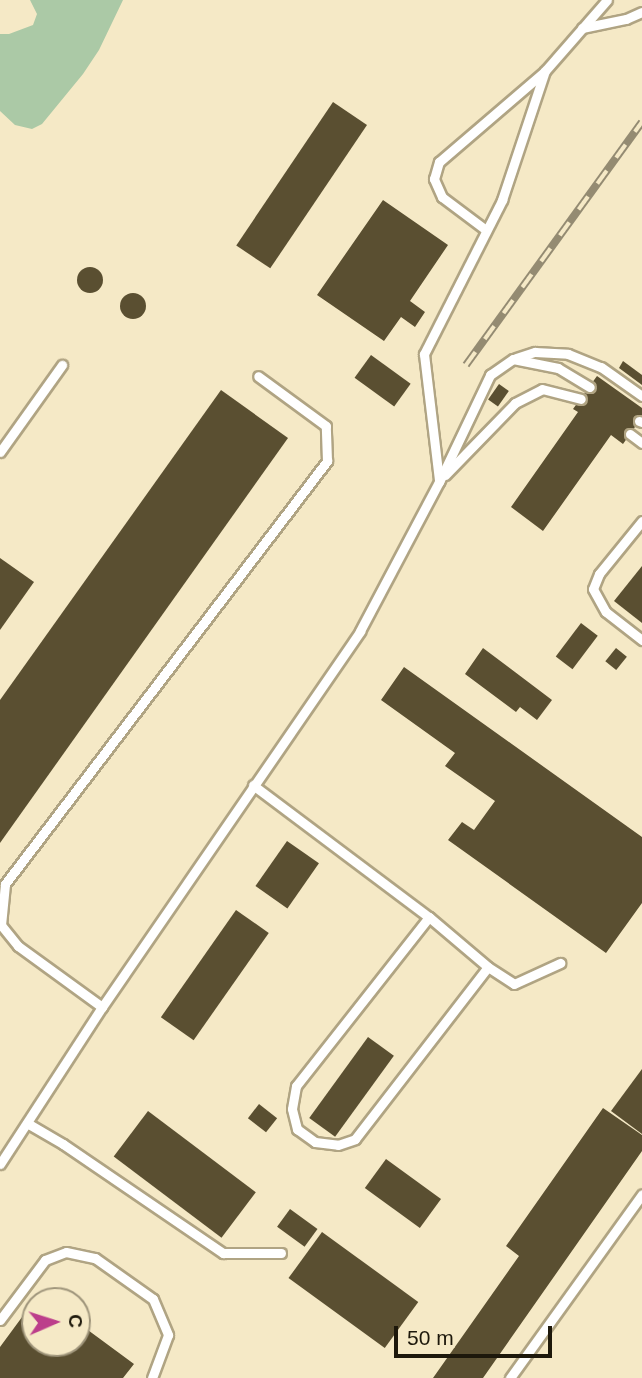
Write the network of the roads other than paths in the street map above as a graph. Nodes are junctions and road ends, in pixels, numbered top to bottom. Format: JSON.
{"nodes":[{"id":1,"x":607,"y":0,"type":"edge"},
{"id":2,"x":642,"y":12,"type":"edge"},
{"id":3,"x":582,"y":28,"type":"junction"},
{"id":4,"x":545,"y":71,"type":"junction"},
{"id":5,"x":486,"y":230,"type":"junction"},
{"id":6,"x":513,"y":359,"type":"junction"},
{"id":7,"x":62,"y":365,"type":"dead end"},
{"id":8,"x":258,"y":376,"type":"dead end"},
{"id":9,"x":590,"y":387,"type":"dead end"},
{"id":10,"x":642,"y":397,"type":"edge"},
{"id":11,"x":581,"y":399,"type":"dead end"},
{"id":12,"x":630,"y":434,"type":"dead end"},
{"id":13,"x":642,"y":443,"type":"edge"},
{"id":14,"x":0,"y":452,"type":"edge"},
{"id":15,"x":439,"y":482,"type":"junction"},
{"id":16,"x":642,"y":521,"type":"edge"},
{"id":17,"x":642,"y":640,"type":"edge"},
{"id":18,"x":253,"y":785,"type":"junction"},
{"id":19,"x":429,"y":917,"type":"junction"},
{"id":20,"x":0,"y":924,"type":"edge"},
{"id":21,"x":560,"y":963,"type":"dead end"},
{"id":22,"x":488,"y":967,"type":"junction"},
{"id":23,"x":102,"y":1007,"type":"junction"},
{"id":24,"x":27,"y":1123,"type":"junction"},
{"id":25,"x":0,"y":1164,"type":"edge"},
{"id":26,"x":642,"y":1194,"type":"edge"},
{"id":27,"x":281,"y":1253,"type":"dead end"},
{"id":28,"x":0,"y":1320,"type":"edge"},
{"id":29,"x":152,"y":1378,"type":"edge"},
{"id":30,"x":510,"y":1378,"type":"edge"}],
"edges":[{"from":1,"to":3,"type":"lane"},
{"from":2,"to":3,"type":"lane"},
{"from":3,"to":4,"type":"lane"},
{"from":4,"to":5,"type":"lane"},
{"from":4,"to":5,"type":"lane"},
{"from":5,"to":15,"type":"lane"},
{"from":6,"to":9,"type":"lane"},
{"from":6,"to":10,"type":"lane"},
{"from":6,"to":15,"type":"lane"},
{"from":7,"to":14,"type":"lane"},
{"from":8,"to":20,"type":"lane"},
{"from":11,"to":15,"type":"lane"},
{"from":12,"to":13,"type":"lane"},
{"from":15,"to":18,"type":"lane"},
{"from":16,"to":17,"type":"lane"},
{"from":18,"to":19,"type":"lane"},
{"from":18,"to":23,"type":"lane"},
{"from":19,"to":22,"type":"lane"},
{"from":19,"to":22,"type":"lane"},
{"from":20,"to":23,"type":"lane"},
{"from":21,"to":22,"type":"lane"},
{"from":23,"to":24,"type":"lane"},
{"from":24,"to":25,"type":"lane"},
{"from":24,"to":27,"type":"lane"},
{"from":26,"to":30,"type":"lane"},
{"from":28,"to":29,"type":"lane"}]}
